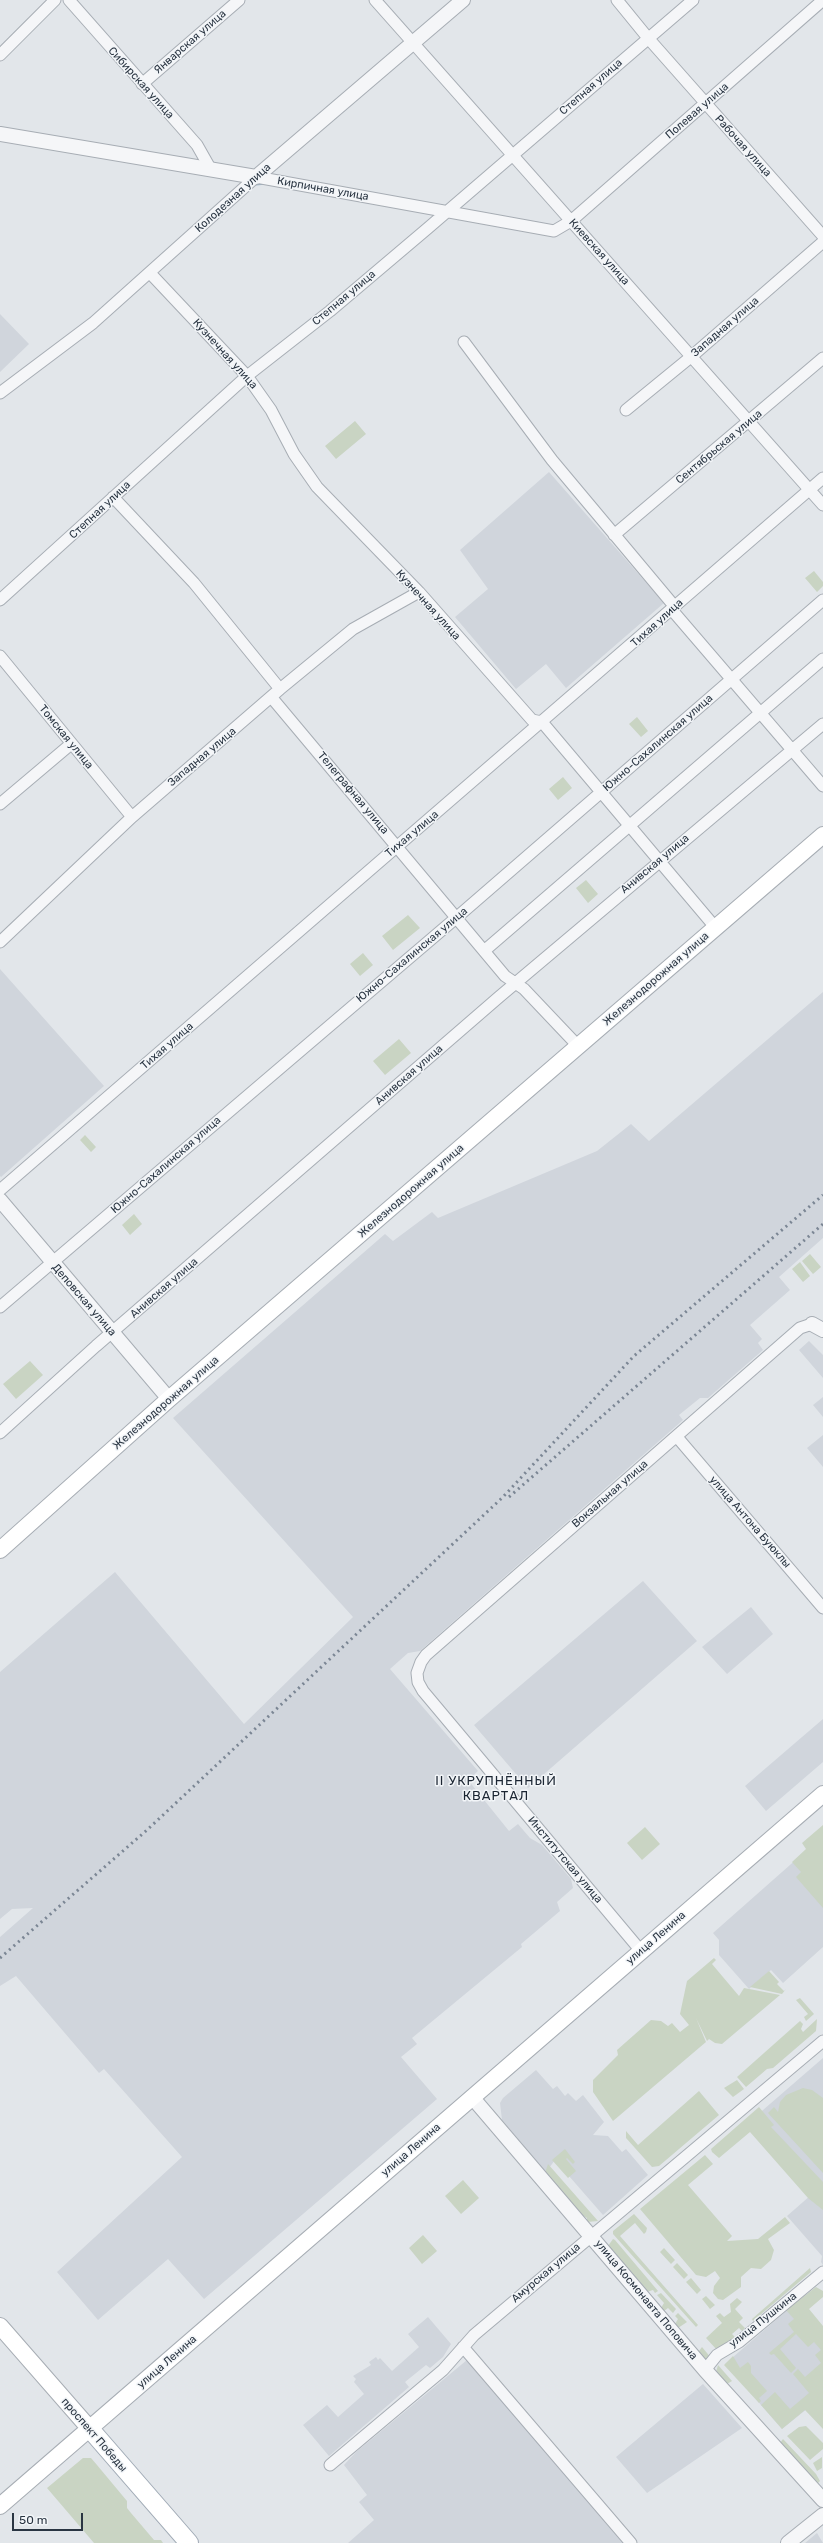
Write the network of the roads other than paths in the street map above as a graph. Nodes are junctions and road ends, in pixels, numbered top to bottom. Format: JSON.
{"nodes":[{"id":1,"x":54,"y":0,"type":"edge"},
{"id":2,"x":69,"y":0,"type":"edge"},
{"id":3,"x":239,"y":0,"type":"edge"},
{"id":4,"x":376,"y":0,"type":"edge"},
{"id":5,"x":463,"y":0,"type":"edge"},
{"id":6,"x":617,"y":0,"type":"edge"},
{"id":7,"x":693,"y":0,"type":"edge"},
{"id":8,"x":823,"y":0,"type":"edge"},
{"id":9,"x":648,"y":38,"type":"junction"},
{"id":10,"x":414,"y":42,"type":"junction"},
{"id":11,"x":0,"y":55,"type":"edge"},
{"id":12,"x":142,"y":84,"type":"junction"},
{"id":13,"x":706,"y":104,"type":"junction"},
{"id":14,"x":0,"y":134,"type":"edge"},
{"id":15,"x":513,"y":155,"type":"junction"},
{"id":16,"x":210,"y":168,"type":"junction"},
{"id":17,"x":256,"y":177,"type":"junction"},
{"id":18,"x":446,"y":211,"type":"junction"},
{"id":19,"x":571,"y":221,"type":"junction"},
{"id":20,"x":823,"y":236,"type":"edge"},
{"id":21,"x":823,"y":242,"type":"edge"},
{"id":22,"x":150,"y":273,"type":"junction"},
{"id":23,"x":464,"y":342,"type":"dead end"},
{"id":24,"x":692,"y":356,"type":"junction"},
{"id":25,"x":823,"y":358,"type":"edge"},
{"id":26,"x":247,"y":376,"type":"junction"},
{"id":27,"x":0,"y":393,"type":"edge"},
{"id":28,"x":626,"y":410,"type":"dead end"},
{"id":29,"x":750,"y":420,"type":"junction"},
{"id":30,"x":823,"y":478,"type":"edge"},
{"id":31,"x":810,"y":489,"type":"junction"},
{"id":32,"x":113,"y":497,"type":"junction"},
{"id":33,"x":823,"y":505,"type":"edge"},
{"id":34,"x":614,"y":535,"type":"junction"},
{"id":35,"x":419,"y":592,"type":"junction"},
{"id":36,"x":0,"y":600,"type":"edge"},
{"id":37,"x":823,"y":600,"type":"edge"},
{"id":38,"x":674,"y":609,"type":"junction"},
{"id":39,"x":0,"y":656,"type":"edge"},
{"id":40,"x":823,"y":659,"type":"edge"},
{"id":41,"x":731,"y":680,"type":"junction"},
{"id":42,"x":280,"y":689,"type":"junction"},
{"id":43,"x":272,"y":698,"type":"junction"},
{"id":44,"x":760,"y":713,"type":"junction"},
{"id":45,"x":542,"y":722,"type":"junction"},
{"id":46,"x":823,"y":724,"type":"edge"},
{"id":47,"x":71,"y":744,"type":"junction"},
{"id":48,"x":792,"y":750,"type":"junction"},
{"id":49,"x":823,"y":786,"type":"edge"},
{"id":50,"x":602,"y":791,"type":"junction"},
{"id":51,"x":0,"y":804,"type":"edge"},
{"id":52,"x":132,"y":816,"type":"junction"},
{"id":53,"x":630,"y":825,"type":"junction"},
{"id":54,"x":823,"y":835,"type":"edge"},
{"id":55,"x":398,"y":846,"type":"junction"},
{"id":56,"x":659,"y":861,"type":"junction"},
{"id":57,"x":456,"y":918,"type":"junction"},
{"id":58,"x":715,"y":927,"type":"junction"},
{"id":59,"x":0,"y":942,"type":"edge"},
{"id":60,"x":484,"y":951,"type":"junction"},
{"id":61,"x":514,"y":984,"type":"junction"},
{"id":62,"x":580,"y":1047,"type":"junction"},
{"id":63,"x":0,"y":1190,"type":"edge"},
{"id":64,"x":0,"y":1200,"type":"edge"},
{"id":65,"x":52,"y":1263,"type":"junction"},
{"id":66,"x":0,"y":1307,"type":"edge"},
{"id":67,"x":818,"y":1327,"type":"edge"},
{"id":68,"x":112,"y":1332,"type":"junction"},
{"id":69,"x":169,"y":1399,"type":"junction"},
{"id":70,"x":0,"y":1433,"type":"edge"},
{"id":71,"x":677,"y":1436,"type":"junction"},
{"id":72,"x":1,"y":1547,"type":"edge"},
{"id":73,"x":823,"y":1608,"type":"edge"},
{"id":74,"x":417,"y":1673,"type":"joint"},
{"id":75,"x":823,"y":1794,"type":"edge"},
{"id":76,"x":641,"y":1951,"type":"junction"},
{"id":77,"x":823,"y":2041,"type":"edge"},
{"id":78,"x":472,"y":2096,"type":"junction"},
{"id":79,"x":592,"y":2236,"type":"junction"},
{"id":80,"x":823,"y":2272,"type":"edge"},
{"id":81,"x":0,"y":2326,"type":"edge"},
{"id":82,"x":463,"y":2347,"type":"junction"},
{"id":83,"x":705,"y":2370,"type":"junction"},
{"id":84,"x":90,"y":2429,"type":"junction"},
{"id":85,"x":330,"y":2465,"type":"dead end"},
{"id":86,"x":823,"y":2500,"type":"edge"},
{"id":87,"x":0,"y":2506,"type":"edge"},
{"id":88,"x":823,"y":2515,"type":"edge"},
{"id":89,"x":189,"y":2543,"type":"edge"},
{"id":90,"x":631,"y":2543,"type":"edge"},
{"id":91,"x":788,"y":2543,"type":"edge"}],
"edges":[{"from":1,"to":11,"type":"street"},
{"from":2,"to":12,"type":"street","name":"Сибирская улица"},
{"from":3,"to":12,"type":"street","name":"Январская улица"},
{"from":4,"to":10,"type":"street","name":"Киевская улица"},
{"from":5,"to":10,"type":"street","name":"Колодезная улица"},
{"from":6,"to":9,"type":"street","name":"Рабочая улица"},
{"from":7,"to":9,"type":"street","name":"Степная улица"},
{"from":8,"to":13,"type":"street","name":"Полевая улица"},
{"from":9,"to":13,"type":"street","name":"Рабочая улица"},
{"from":9,"to":15,"type":"street","name":"Степная улица"},
{"from":10,"to":15,"type":"street","name":"Киевская улица"},
{"from":10,"to":17,"type":"street","name":"Колодезная улица"},
{"from":12,"to":16,"type":"street","name":"Сибирская улица"},
{"from":13,"to":19,"type":"street","name":"Полевая улица"},
{"from":13,"to":20,"type":"street","name":"Рабочая улица"},
{"from":14,"to":16,"type":"street","name":"Кирпичная улица"},
{"from":15,"to":18,"type":"street","name":"Степная улица"},
{"from":15,"to":19,"type":"street","name":"Киевская улица"},
{"from":16,"to":17,"type":"street","name":"Кирпичная улица"},
{"from":17,"to":18,"type":"street","name":"Кирпичная улица"},
{"from":17,"to":22,"type":"street","name":"Колодезная улица"},
{"from":18,"to":19,"type":"street","name":"Кирпичная улица"},
{"from":18,"to":26,"type":"street","name":"Степная улица"},
{"from":19,"to":24,"type":"street","name":"Киевская улица"},
{"from":21,"to":24,"type":"street","name":"Западная улица"},
{"from":22,"to":26,"type":"street","name":"Кузнечная улица"},
{"from":22,"to":27,"type":"street","name":"Колодезная улица"},
{"from":23,"to":34,"type":"street"},
{"from":24,"to":28,"type":"street","name":"Западная улица"},
{"from":24,"to":29,"type":"street","name":"Киевская улица"},
{"from":25,"to":29,"type":"street","name":"Сентябрьская улица"},
{"from":26,"to":32,"type":"street","name":"Степная улица"},
{"from":26,"to":35,"type":"street","name":"Кузнечная улица"},
{"from":29,"to":31,"type":"street","name":"Киевская улица"},
{"from":29,"to":34,"type":"street","name":"Сентябрьская улица"},
{"from":30,"to":31,"type":"street","name":"Тихая улица"},
{"from":31,"to":33,"type":"street","name":"Киевская улица"},
{"from":31,"to":38,"type":"street","name":"Тихая улица"},
{"from":32,"to":36,"type":"street","name":"Степная улица"},
{"from":32,"to":42,"type":"street"},
{"from":34,"to":38,"type":"street"},
{"from":35,"to":42,"type":"street","name":"Западная улица"},
{"from":35,"to":45,"type":"street","name":"Кузнечная улица"},
{"from":37,"to":41,"type":"street","name":"Южно-Сахалинская улица"},
{"from":38,"to":41,"type":"street"},
{"from":38,"to":45,"type":"street","name":"Тихая улица"},
{"from":39,"to":47,"type":"street","name":"Томская улица"},
{"from":40,"to":44,"type":"street"},
{"from":41,"to":44,"type":"street"},
{"from":41,"to":50,"type":"street","name":"Южно-Сахалинская улица"},
{"from":42,"to":43,"type":"street","name":"Западная улица"},
{"from":43,"to":52,"type":"street","name":"Западная улица"},
{"from":43,"to":55,"type":"street","name":"Телеграфная улица"},
{"from":44,"to":48,"type":"street"},
{"from":44,"to":53,"type":"street"},
{"from":45,"to":50,"type":"street","name":"Кузнечная улица"},
{"from":45,"to":55,"type":"street","name":"Тихая улица"},
{"from":46,"to":48,"type":"street","name":"Анивская улица"},
{"from":47,"to":51,"type":"street"},
{"from":47,"to":52,"type":"street","name":"Томская улица"},
{"from":48,"to":49,"type":"street"},
{"from":48,"to":56,"type":"street","name":"Анивская улица"},
{"from":50,"to":53,"type":"street","name":"Кузнечная улица"},
{"from":50,"to":57,"type":"street","name":"Южно-Сахалинская улица"},
{"from":52,"to":59,"type":"street","name":"Западная улица"},
{"from":53,"to":56,"type":"street","name":"Кузнечная улица"},
{"from":53,"to":60,"type":"street"},
{"from":54,"to":58,"type":"main road","name":"Железнодорожная улица"},
{"from":55,"to":57,"type":"street","name":"Телеграфная улица"},
{"from":55,"to":63,"type":"street","name":"Тихая улица"},
{"from":56,"to":58,"type":"street","name":"Кузнечная улица"},
{"from":56,"to":61,"type":"street","name":"Анивская улица"},
{"from":57,"to":60,"type":"street","name":"Телеграфная улица"},
{"from":57,"to":65,"type":"street","name":"Южно-Сахалинская улица"},
{"from":58,"to":62,"type":"main road","name":"Железнодорожная улица"},
{"from":60,"to":61,"type":"street","name":"Телеграфная улица"},
{"from":61,"to":62,"type":"street","name":"Телеграфная улица"},
{"from":61,"to":68,"type":"street","name":"Анивская улица"},
{"from":62,"to":69,"type":"main road","name":"Железнодорожная улица"},
{"from":64,"to":65,"type":"street","name":"Деповская улица"},
{"from":65,"to":66,"type":"street","name":"Южно-Сахалинская улица"},
{"from":65,"to":68,"type":"street","name":"Деповская улица"},
{"from":67,"to":71,"type":"street","name":"Вокзальная улица"},
{"from":68,"to":69,"type":"street","name":"Деповская улица"},
{"from":68,"to":70,"type":"street","name":"Анивская улица"},
{"from":69,"to":72,"type":"main road","name":"Железнодорожная улица"},
{"from":71,"to":73,"type":"street","name":"улица Антона Буюклы"},
{"from":71,"to":74,"type":"street","name":"Вокзальная улица"},
{"from":74,"to":76,"type":"street","name":"Институтская улица"},
{"from":75,"to":76,"type":"main road","name":"улица Ленина"},
{"from":76,"to":78,"type":"main road","name":"улица Ленина"},
{"from":77,"to":79,"type":"street","name":"Амурская улица"},
{"from":78,"to":79,"type":"street","name":"улица Космонавта Поповича"},
{"from":78,"to":84,"type":"main road","name":"улица Ленина"},
{"from":79,"to":82,"type":"street","name":"Амурская улица"},
{"from":79,"to":83,"type":"street","name":"улица Космонавта Поповича"},
{"from":80,"to":83,"type":"street","name":"улица Пушкина"},
{"from":81,"to":84,"type":"main road","name":"проспект Победы"},
{"from":82,"to":85,"type":"street","name":"Амурская улица"},
{"from":82,"to":90,"type":"street"},
{"from":83,"to":86,"type":"street","name":"улица Космонавта Поповича"},
{"from":84,"to":87,"type":"main road","name":"улица Ленина"},
{"from":84,"to":89,"type":"main road","name":"проспект Победы"},
{"from":88,"to":91,"type":"street"}]}
